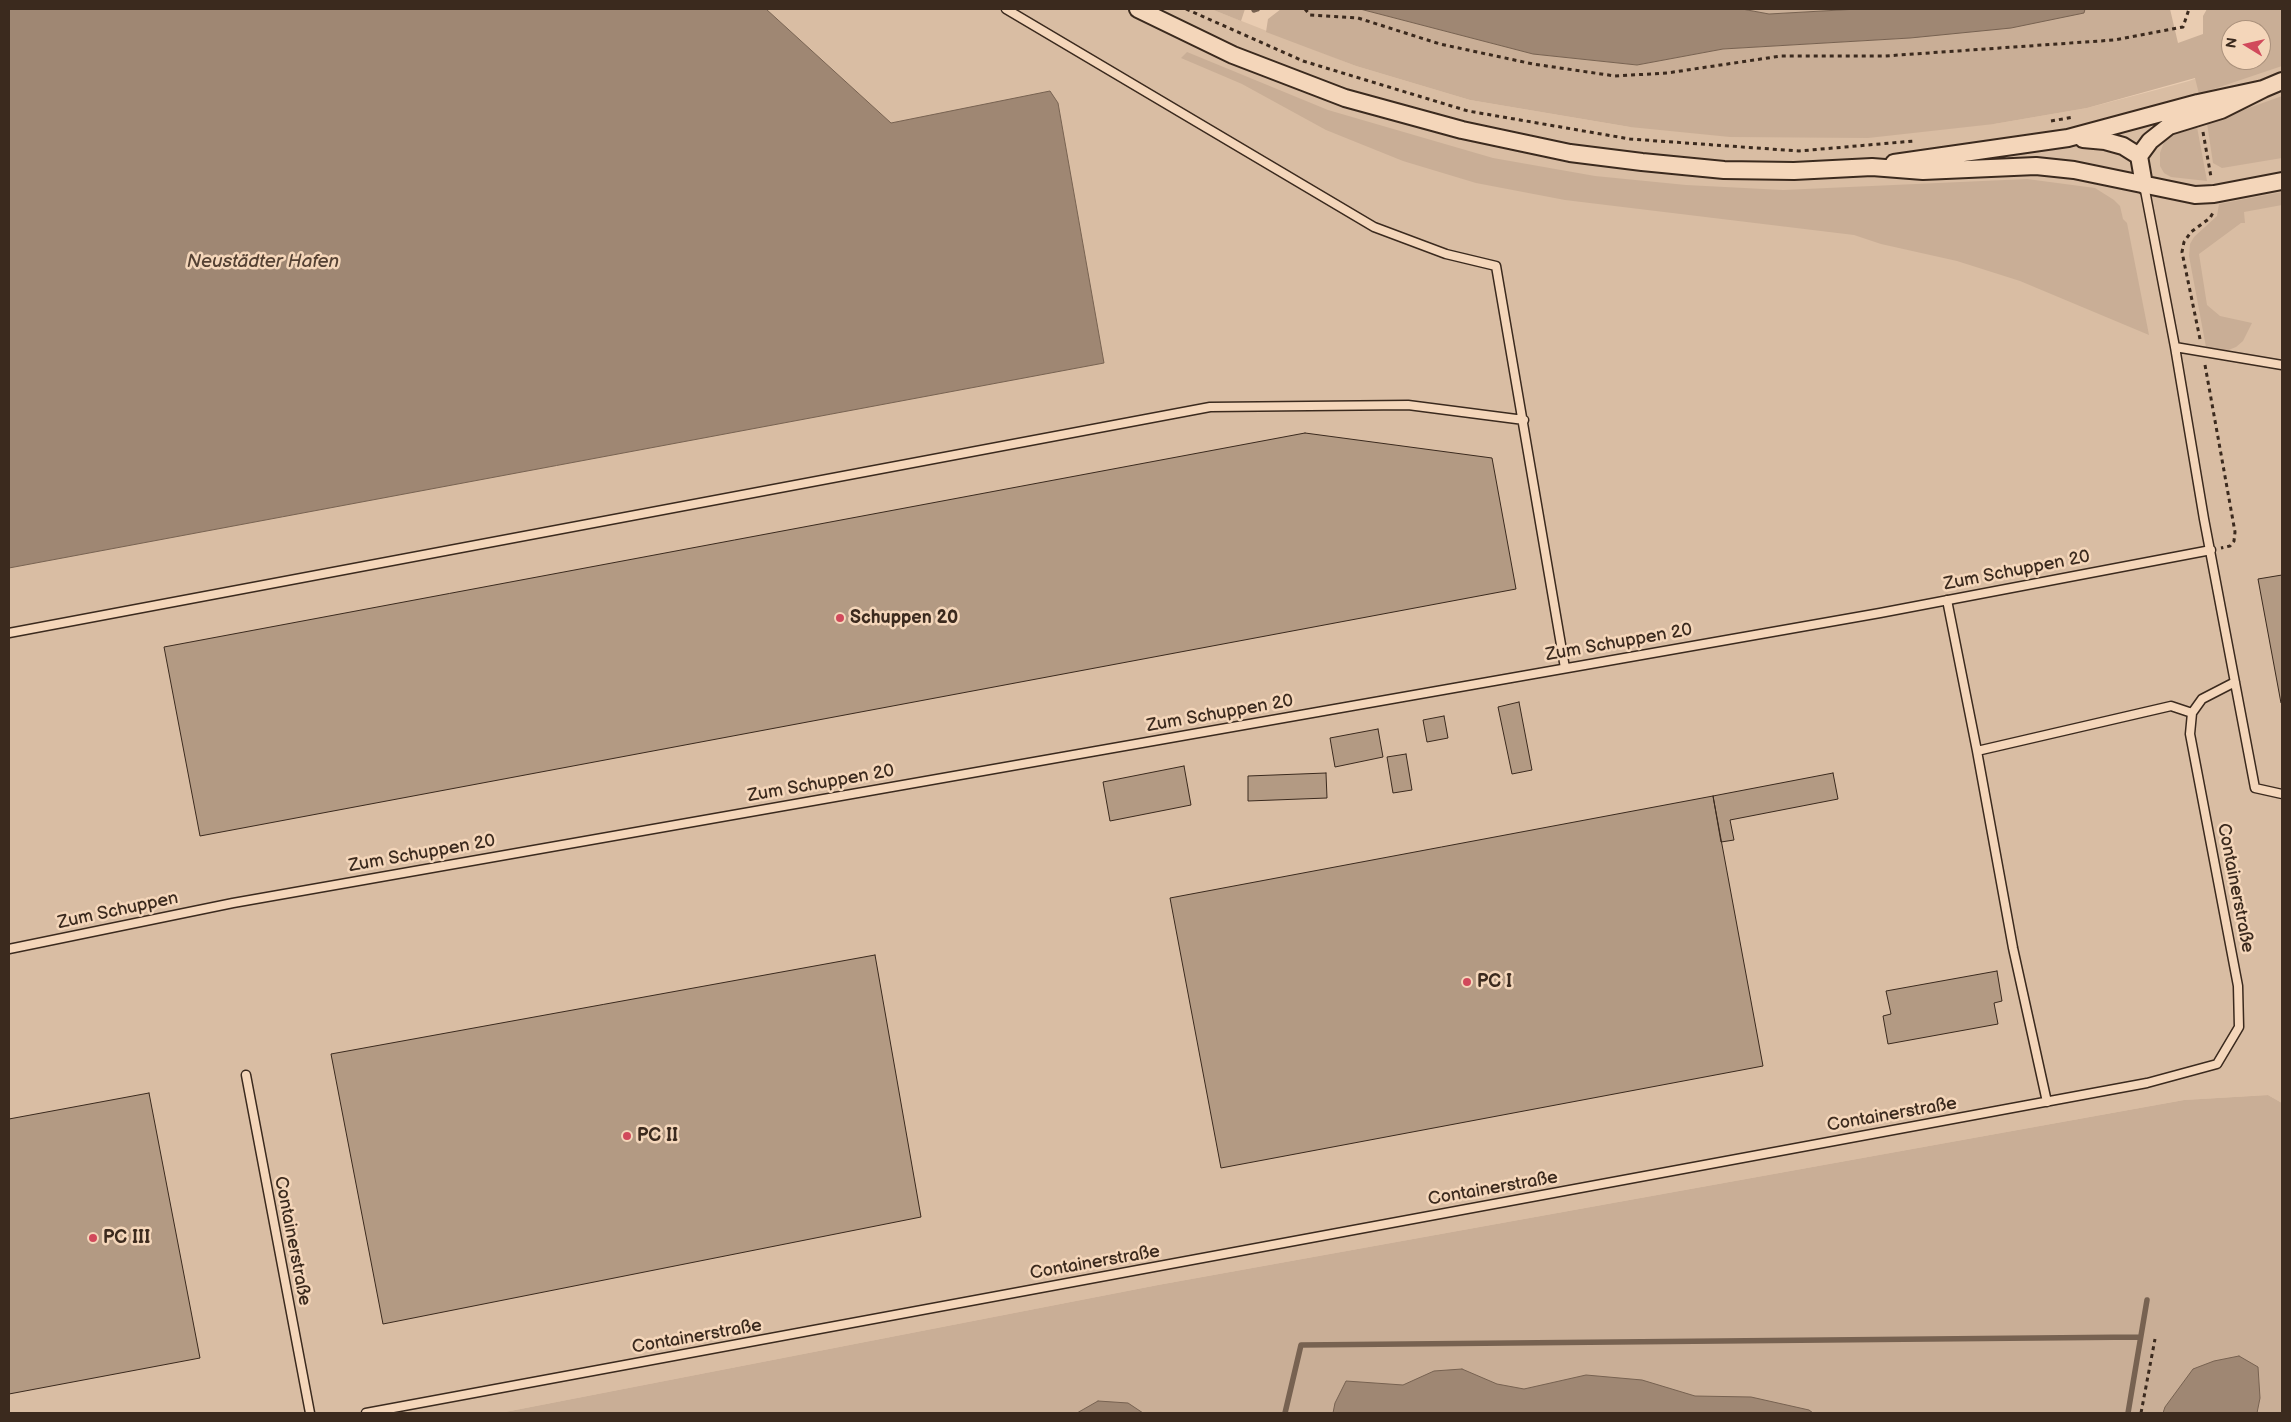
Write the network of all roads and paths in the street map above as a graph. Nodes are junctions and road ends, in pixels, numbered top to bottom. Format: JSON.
{"nodes":[{"id":1,"x":1006,"y":9,"type":"edge"},
{"id":2,"x":1138,"y":9,"type":"edge"},
{"id":3,"x":1186,"y":9,"type":"edge"},
{"id":4,"x":1305,"y":9,"type":"edge"},
{"id":5,"x":2189,"y":9,"type":"edge"},
{"id":6,"x":2282,"y":81,"type":"edge"},
{"id":7,"x":2262,"y":89,"type":"junction"},
{"id":8,"x":2082,"y":116,"type":"dead end"},
{"id":9,"x":2200,"y":117,"type":"junction"},
{"id":10,"x":2043,"y":123,"type":"dead end"},
{"id":11,"x":2068,"y":138,"type":"junction"},
{"id":12,"x":1916,"y":141,"type":"dead end"},
{"id":13,"x":2139,"y":156,"type":"junction"},
{"id":14,"x":1872,"y":168,"type":"junction"},
{"id":15,"x":2282,"y":181,"type":"edge"},
{"id":16,"x":2144,"y":186,"type":"junction"},
{"id":17,"x":2214,"y":194,"type":"junction"},
{"id":18,"x":2175,"y":347,"type":"junction"},
{"id":19,"x":2202,"y":352,"type":"junction"},
{"id":20,"x":2282,"y":365,"type":"edge"},
{"id":21,"x":1524,"y":420,"type":"junction"},
{"id":22,"x":2211,"y":550,"type":"junction"},
{"id":23,"x":1947,"y":600,"type":"junction"},
{"id":24,"x":9,"y":633,"type":"edge"},
{"id":25,"x":1565,"y":668,"type":"junction"},
{"id":26,"x":2235,"y":682,"type":"junction"},
{"id":27,"x":2192,"y":713,"type":"junction"},
{"id":28,"x":1977,"y":752,"type":"junction"},
{"id":29,"x":2282,"y":794,"type":"edge"},
{"id":30,"x":233,"y":903,"type":"joint"},
{"id":31,"x":9,"y":949,"type":"edge"},
{"id":32,"x":246,"y":1075,"type":"dead end"},
{"id":33,"x":2047,"y":1102,"type":"junction"},
{"id":34,"x":2155,"y":1339,"type":"dead end"},
{"id":35,"x":310,"y":1413,"type":"edge"},
{"id":36,"x":366,"y":1413,"type":"edge"},
{"id":37,"x":2141,"y":1413,"type":"edge"}],
"edges":[{"from":1,"to":21,"type":"lane"},
{"from":2,"to":14,"type":"street"},
{"from":3,"to":12,"type":"path"},
{"from":4,"to":5,"type":"path"},
{"from":6,"to":7,"type":"street"},
{"from":7,"to":9,"type":"street"},
{"from":7,"to":11,"type":"street"},
{"from":8,"to":10,"type":"path"},
{"from":9,"to":13,"type":"street"},
{"from":9,"to":17,"type":"path"},
{"from":11,"to":13,"type":"street"},
{"from":11,"to":14,"type":"street"},
{"from":13,"to":16,"type":"street"},
{"from":14,"to":16,"type":"street"},
{"from":15,"to":17,"type":"street"},
{"from":16,"to":17,"type":"street"},
{"from":16,"to":18,"type":"lane"},
{"from":17,"to":19,"type":"path"},
{"from":18,"to":19,"type":"lane"},
{"from":18,"to":22,"type":"lane"},
{"from":19,"to":20,"type":"lane"},
{"from":19,"to":22,"type":"path"},
{"from":21,"to":24,"type":"lane"},
{"from":21,"to":25,"type":"lane"},
{"from":22,"to":23,"type":"lane","name":"Zum Schuppen 20"},
{"from":22,"to":26,"type":"lane"},
{"from":23,"to":25,"type":"lane","name":"Zum Schuppen 20"},
{"from":23,"to":28,"type":"lane"},
{"from":25,"to":30,"type":"lane","name":"Zum Schuppen 20"},
{"from":26,"to":27,"type":"lane"},
{"from":26,"to":29,"type":"lane"},
{"from":27,"to":28,"type":"lane"},
{"from":27,"to":33,"type":"lane","name":"Containerstraße"},
{"from":28,"to":33,"type":"lane"},
{"from":30,"to":31,"type":"lane","name":"Zum Schuppen"},
{"from":32,"to":35,"type":"lane","name":"Containerstraße"},
{"from":33,"to":36,"type":"lane","name":"Containerstraße"},
{"from":34,"to":37,"type":"path"}]}
